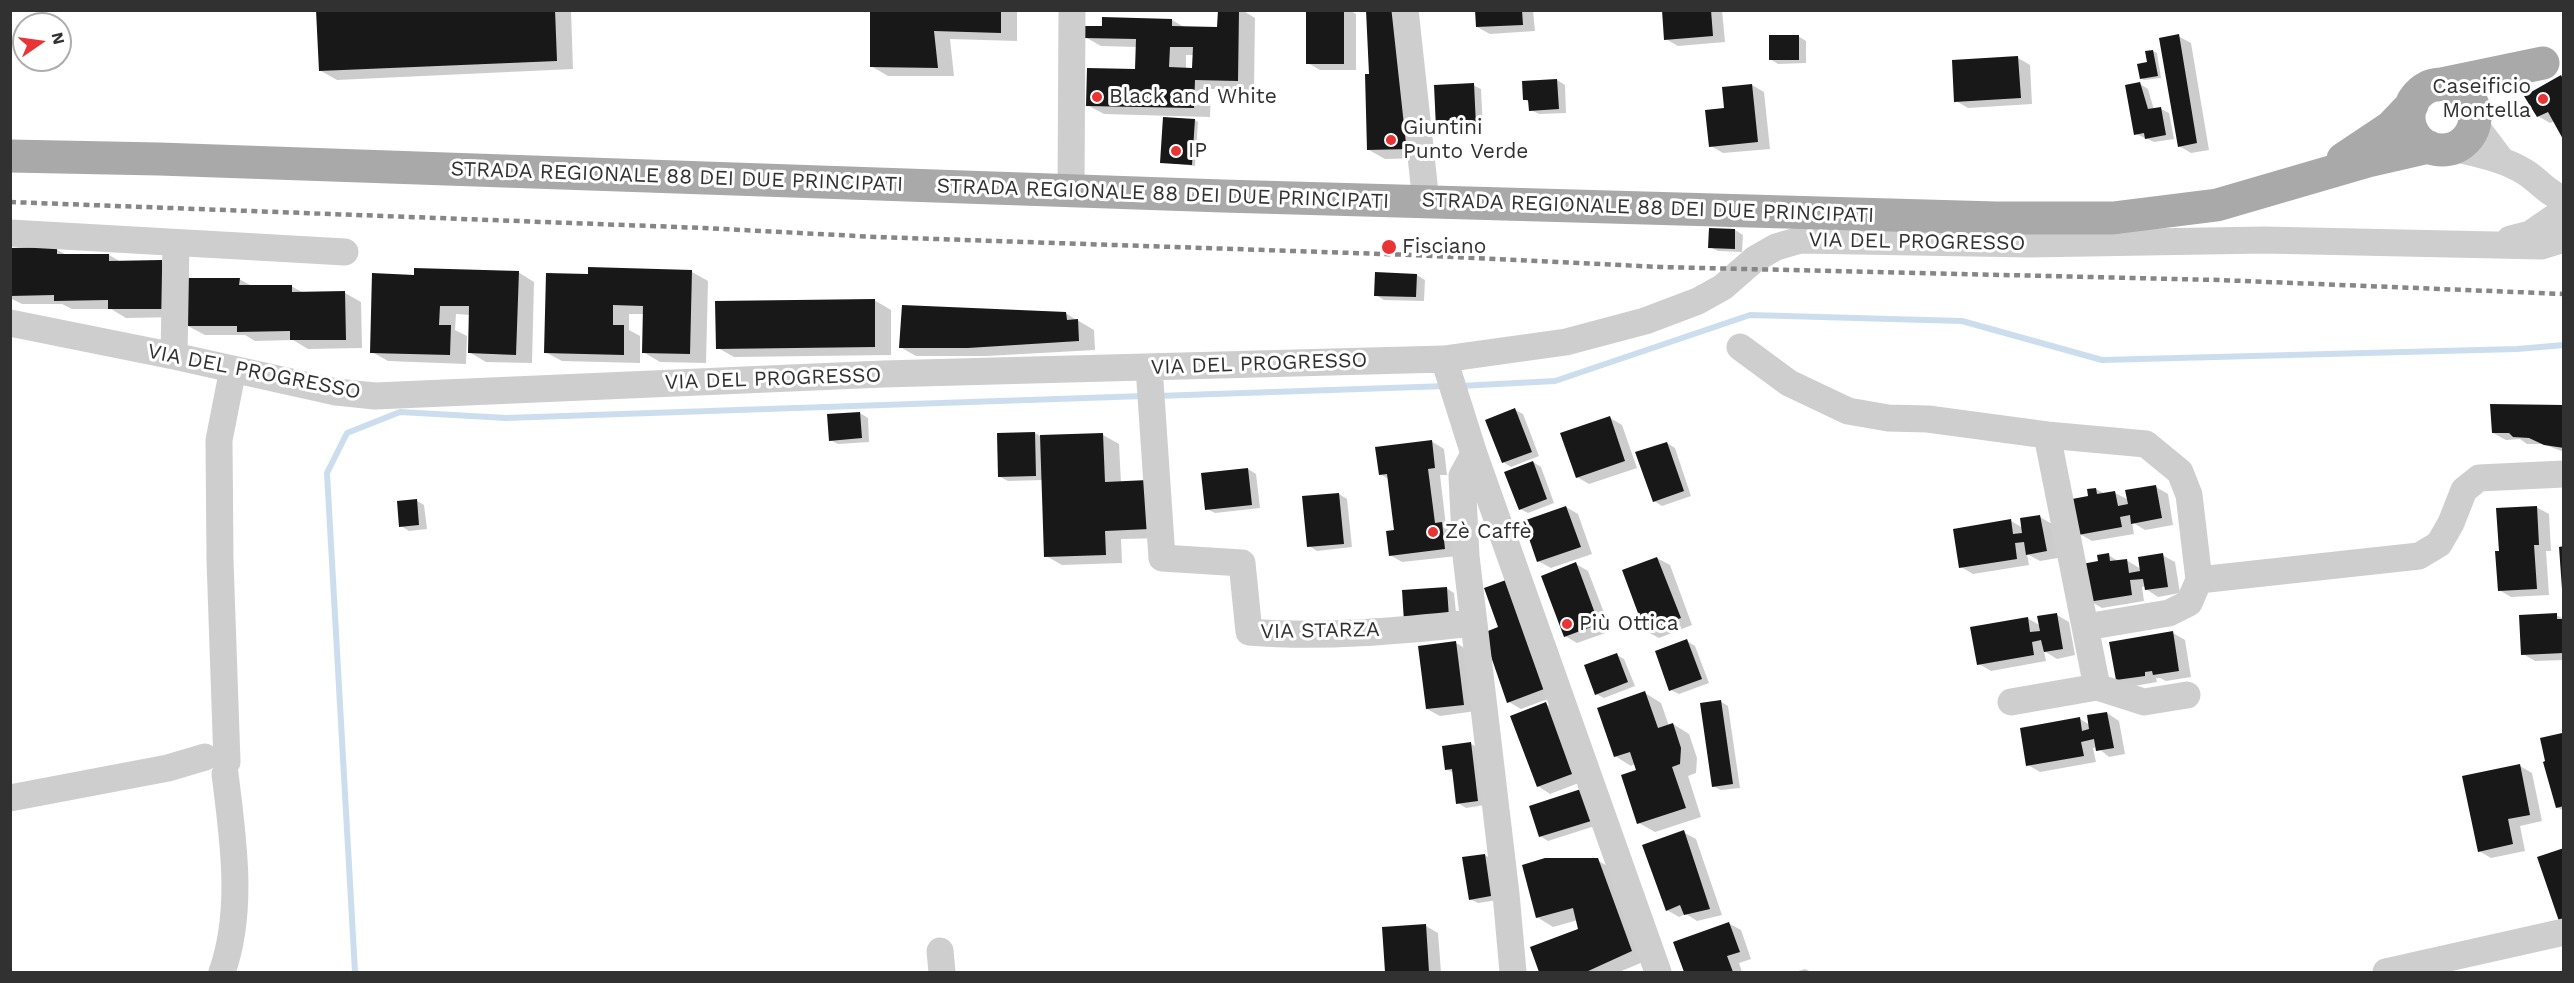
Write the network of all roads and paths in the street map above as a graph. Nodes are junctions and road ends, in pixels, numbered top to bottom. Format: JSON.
{"nodes":[{"id":1,"x":1072,"y":10,"type":"edge"},
{"id":2,"x":1405,"y":10,"type":"edge"},
{"id":3,"x":2553,"y":58,"type":"edge"},
{"id":4,"x":2437,"y":85,"type":"junction"},
{"id":5,"x":2412,"y":105,"type":"junction"},
{"id":6,"x":2474,"y":118,"type":"junction"},
{"id":7,"x":2441,"y":148,"type":"junction"},
{"id":8,"x":10,"y":156,"type":"edge"},
{"id":9,"x":2502,"y":161,"type":"junction"},
{"id":10,"x":2310,"y":177,"type":"junction"},
{"id":11,"x":1071,"y":191,"type":"junction"},
{"id":12,"x":1426,"y":202,"type":"junction"},
{"id":13,"x":2562,"y":206,"type":"edge"},
{"id":14,"x":10,"y":233,"type":"edge"},
{"id":15,"x":176,"y":243,"type":"junction"},
{"id":16,"x":345,"y":252,"type":"dead end"},
{"id":17,"x":10,"y":324,"type":"edge"},
{"id":18,"x":1740,"y":347,"type":"dead end"},
{"id":19,"x":174,"y":356,"type":"junction"},
{"id":20,"x":1446,"y":366,"type":"junction"},
{"id":21,"x":233,"y":369,"type":"junction"},
{"id":22,"x":1149,"y":375,"type":"junction"},
{"id":23,"x":2047,"y":435,"type":"junction"},
{"id":24,"x":1474,"y":454,"type":"junction"},
{"id":25,"x":2564,"y":474,"type":"edge"},
{"id":26,"x":2199,"y":580,"type":"junction"},
{"id":27,"x":1473,"y":623,"type":"junction"},
{"id":28,"x":2086,"y":627,"type":"junction"},
{"id":29,"x":2097,"y":687,"type":"junction"},
{"id":30,"x":2187,"y":695,"type":"dead end"},
{"id":31,"x":2011,"y":702,"type":"dead end"},
{"id":32,"x":214,"y":766,"type":"junction"},
{"id":33,"x":10,"y":798,"type":"edge"},
{"id":34,"x":2564,"y":932,"type":"edge"},
{"id":35,"x":222,"y":972,"type":"edge"},
{"id":36,"x":1513,"y":972,"type":"edge"},
{"id":37,"x":1658,"y":972,"type":"edge"},
{"id":38,"x":2386,"y":972,"type":"edge"}],
"edges":[{"from":1,"to":11,"type":"street"},
{"from":2,"to":12,"type":"street"},
{"from":3,"to":4,"type":"main road","name":"STRADA REGIONALE 88 DEI DUE PRINCIPATI"},
{"from":3,"to":6,"type":"main road","name":"STRADA REGIONALE 88 DEI DUE PRINCIPATI"},
{"from":4,"to":5,"type":"main road","name":"STRADA REGIONALE 88 DEI DUE PRINCIPATI"},
{"from":4,"to":6,"type":"main road"},
{"from":5,"to":7,"type":"main road"},
{"from":5,"to":10,"type":"main road","name":"STRADA REGIONALE 88 DEI DUE PRINCIPATI"},
{"from":6,"to":7,"type":"main road","name":"STRADA REGIONALE 88 DEI DUE PRINCIPATI"},
{"from":6,"to":9,"type":"street"},
{"from":7,"to":9,"type":"street"},
{"from":7,"to":10,"type":"main road","name":"STRADA REGIONALE 88 DEI DUE PRINCIPATI"},
{"from":8,"to":11,"type":"main road","name":"STRADA REGIONALE 88 DEI DUE PRINCIPATI"},
{"from":9,"to":13,"type":"street"},
{"from":10,"to":12,"type":"main road","name":"STRADA REGIONALE 88 DEI DUE PRINCIPATI"},
{"from":11,"to":12,"type":"main road","name":"STRADA REGIONALE 88 DEI DUE PRINCIPATI"},
{"from":13,"to":20,"type":"street","name":"VIA DEL PROGRESSO"},
{"from":14,"to":15,"type":"street"},
{"from":15,"to":16,"type":"street"},
{"from":15,"to":19,"type":"street"},
{"from":17,"to":19,"type":"street","name":"VIA DEL PROGRESSO"},
{"from":18,"to":23,"type":"street"},
{"from":19,"to":21,"type":"street","name":"VIA DEL PROGRESSO"},
{"from":20,"to":22,"type":"street","name":"VIA DEL PROGRESSO"},
{"from":20,"to":24,"type":"street"},
{"from":21,"to":22,"type":"street","name":"VIA DEL PROGRESSO"},
{"from":21,"to":32,"type":"street"},
{"from":22,"to":27,"type":"street","name":"VIA STARZA"},
{"from":23,"to":26,"type":"street"},
{"from":23,"to":28,"type":"street"},
{"from":24,"to":27,"type":"street"},
{"from":24,"to":37,"type":"street"},
{"from":25,"to":26,"type":"street"},
{"from":26,"to":28,"type":"street"},
{"from":27,"to":36,"type":"street"},
{"from":28,"to":29,"type":"street"},
{"from":29,"to":30,"type":"street"},
{"from":29,"to":31,"type":"street"},
{"from":32,"to":33,"type":"street"},
{"from":32,"to":35,"type":"street"},
{"from":34,"to":38,"type":"street"}]}
